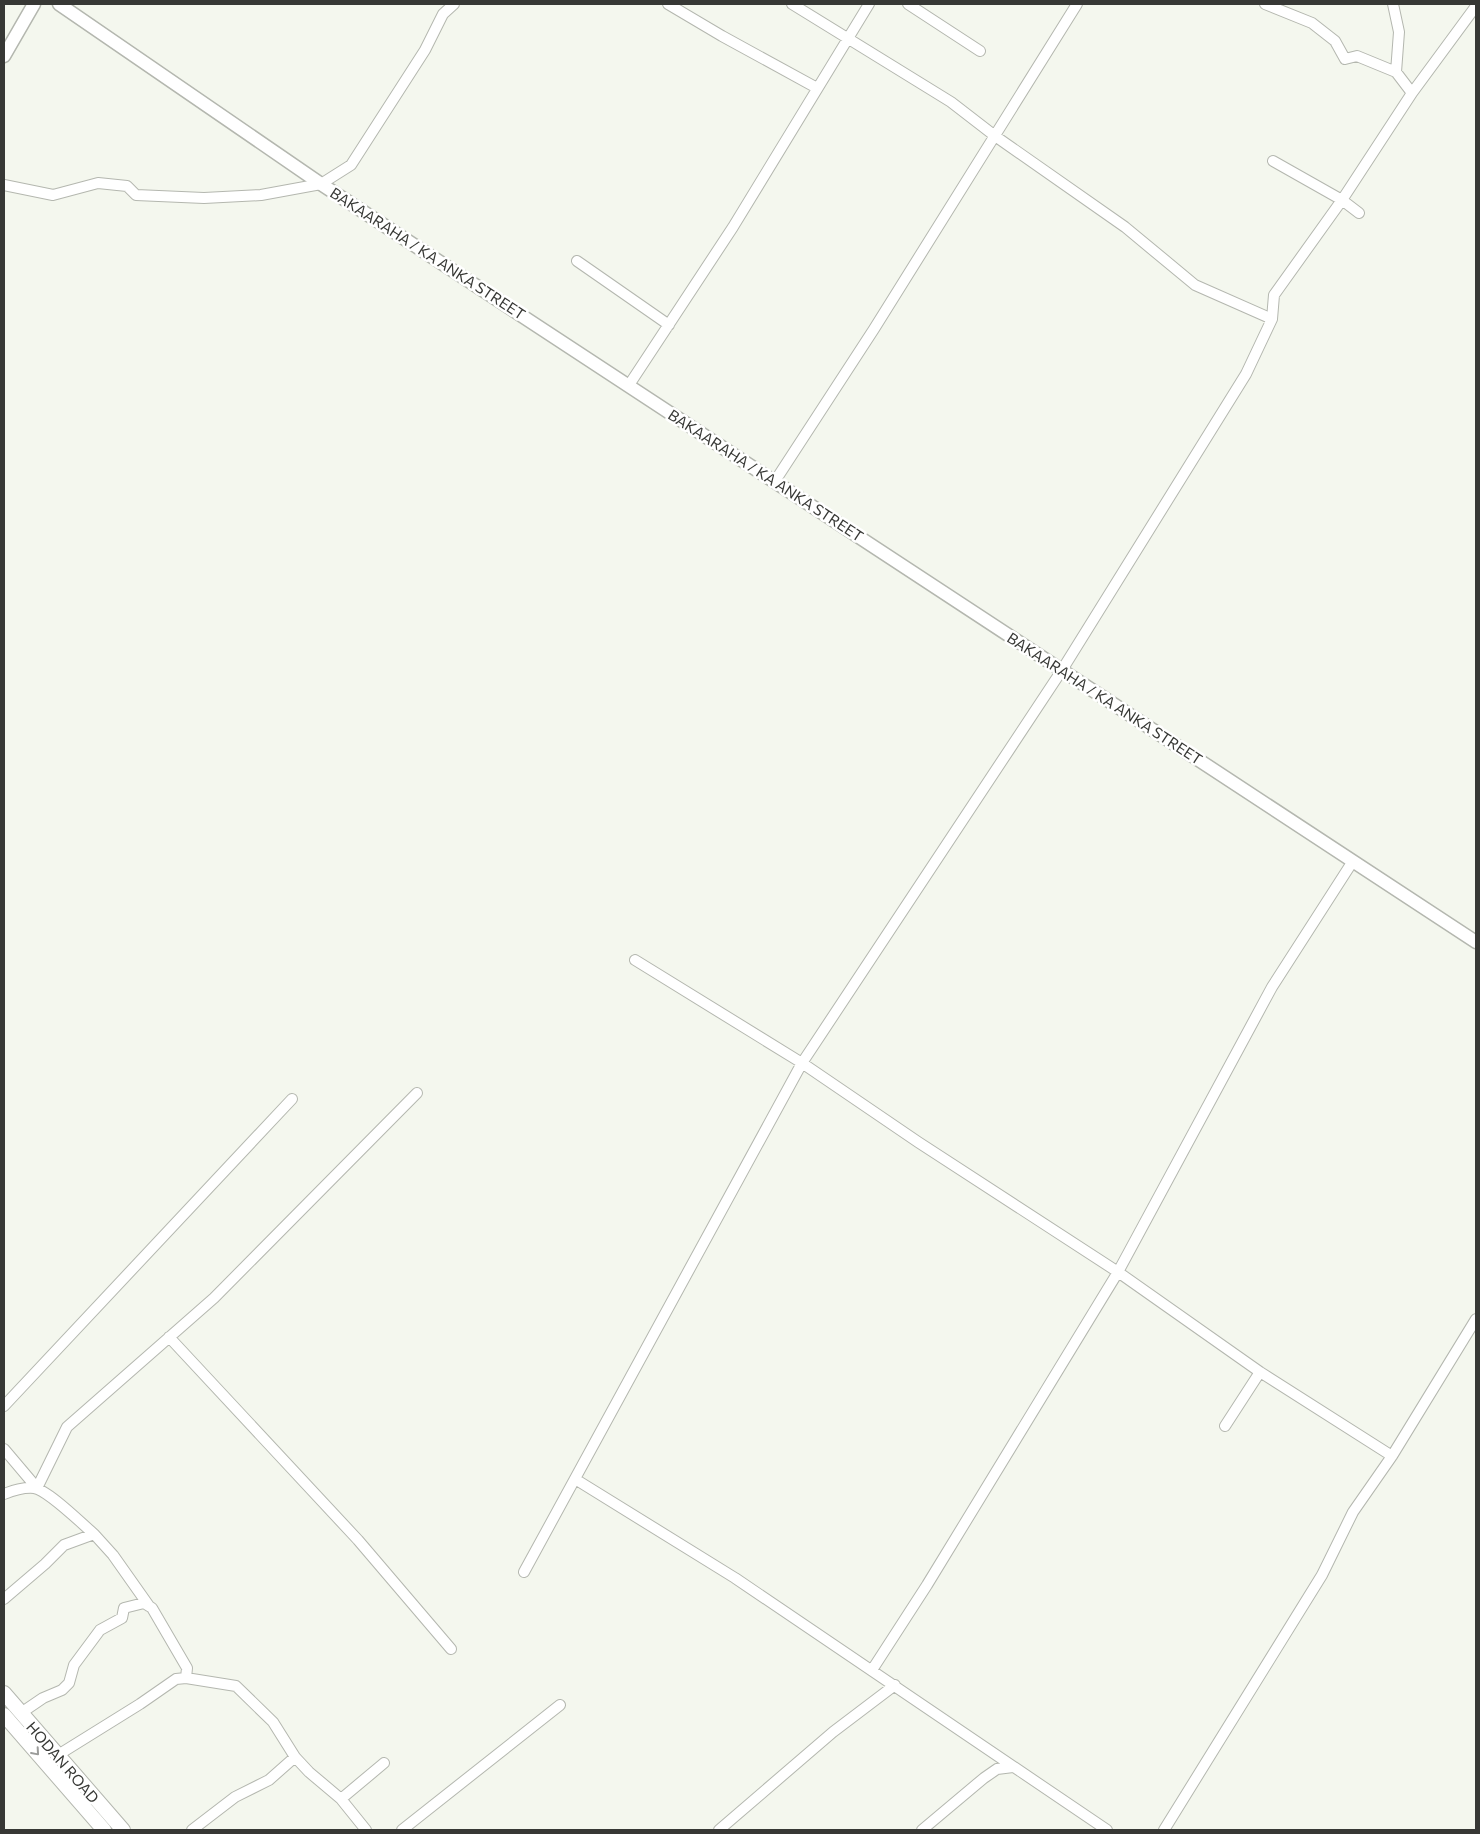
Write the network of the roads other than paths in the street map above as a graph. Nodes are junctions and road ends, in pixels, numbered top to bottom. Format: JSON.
{"nodes":[{"id":1,"x":34,"y":4,"type":"edge"},
{"id":2,"x":59,"y":4,"type":"edge"},
{"id":3,"x":454,"y":4,"type":"edge"},
{"id":4,"x":668,"y":4,"type":"edge"},
{"id":5,"x":792,"y":4,"type":"edge"},
{"id":6,"x":869,"y":4,"type":"edge"},
{"id":7,"x":908,"y":4,"type":"edge"},
{"id":8,"x":1077,"y":4,"type":"edge"},
{"id":9,"x":1265,"y":4,"type":"edge"},
{"id":10,"x":1393,"y":4,"type":"edge"},
{"id":11,"x":1476,"y":6,"type":"edge"},
{"id":12,"x":847,"y":39,"type":"junction"},
{"id":13,"x":980,"y":51,"type":"dead end"},
{"id":14,"x":4,"y":56,"type":"edge"},
{"id":15,"x":1396,"y":72,"type":"junction"},
{"id":16,"x":817,"y":88,"type":"junction"},
{"id":17,"x":1412,"y":92,"type":"junction"},
{"id":18,"x":995,"y":136,"type":"junction"},
{"id":19,"x":1273,"y":161,"type":"dead end"},
{"id":20,"x":321,"y":184,"type":"junction"},
{"id":21,"x":4,"y":185,"type":"edge"},
{"id":22,"x":1342,"y":200,"type":"junction"},
{"id":23,"x":1359,"y":213,"type":"dead end"},
{"id":24,"x":577,"y":261,"type":"dead end"},
{"id":25,"x":1272,"y":319,"type":"junction"},
{"id":26,"x":668,"y":324,"type":"junction"},
{"id":27,"x":629,"y":385,"type":"junction"},
{"id":28,"x":775,"y":481,"type":"junction"},
{"id":29,"x":1062,"y":670,"type":"junction"},
{"id":30,"x":1353,"y":861,"type":"junction"},
{"id":31,"x":1476,"y":942,"type":"edge"},
{"id":32,"x":635,"y":960,"type":"dead end"},
{"id":33,"x":802,"y":1063,"type":"junction"},
{"id":34,"x":416,"y":1094,"type":"dead end"},
{"id":35,"x":292,"y":1099,"type":"dead end"},
{"id":36,"x":1118,"y":1272,"type":"junction"},
{"id":37,"x":1476,"y":1319,"type":"edge"},
{"id":38,"x":169,"y":1338,"type":"junction"},
{"id":39,"x":1260,"y":1372,"type":"junction"},
{"id":40,"x":4,"y":1406,"type":"edge"},
{"id":41,"x":1225,"y":1426,"type":"dead end"},
{"id":42,"x":4,"y":1449,"type":"edge"},
{"id":43,"x":1392,"y":1456,"type":"junction"},
{"id":44,"x":575,"y":1479,"type":"junction"},
{"id":45,"x":37,"y":1488,"type":"junction"},
{"id":46,"x":4,"y":1494,"type":"edge"},
{"id":47,"x":94,"y":1534,"type":"junction"},
{"id":48,"x":524,"y":1572,"type":"dead end"},
{"id":49,"x":4,"y":1599,"type":"edge"},
{"id":50,"x":149,"y":1606,"type":"junction"},
{"id":51,"x":451,"y":1648,"type":"dead end"},
{"id":52,"x":872,"y":1670,"type":"junction"},
{"id":53,"x":186,"y":1678,"type":"junction"},
{"id":54,"x":895,"y":1685,"type":"junction"},
{"id":55,"x":4,"y":1693,"type":"edge"},
{"id":56,"x":560,"y":1705,"type":"dead end"},
{"id":57,"x":21,"y":1713,"type":"junction"},
{"id":58,"x":4,"y":1715,"type":"edge"},
{"id":59,"x":58,"y":1755,"type":"junction"},
{"id":60,"x":295,"y":1757,"type":"junction"},
{"id":61,"x":384,"y":1762,"type":"dead end"},
{"id":62,"x":1013,"y":1767,"type":"junction"},
{"id":63,"x":341,"y":1799,"type":"junction"},
{"id":64,"x":104,"y":1830,"type":"edge"},
{"id":65,"x":123,"y":1830,"type":"edge"},
{"id":66,"x":192,"y":1830,"type":"edge"},
{"id":67,"x":366,"y":1830,"type":"edge"},
{"id":68,"x":402,"y":1830,"type":"edge"},
{"id":69,"x":720,"y":1830,"type":"edge"},
{"id":70,"x":922,"y":1830,"type":"edge"},
{"id":71,"x":1106,"y":1830,"type":"edge"},
{"id":72,"x":1164,"y":1830,"type":"edge"}],
"edges":[{"from":1,"to":14,"type":"street"},
{"from":2,"to":20,"type":"street","name":"BAKAARAHA / KA ANKA STREET"},
{"from":3,"to":20,"type":"street"},
{"from":4,"to":16,"type":"street"},
{"from":5,"to":12,"type":"street"},
{"from":6,"to":12,"type":"street"},
{"from":7,"to":13,"type":"street"},
{"from":8,"to":18,"type":"street"},
{"from":9,"to":15,"type":"street"},
{"from":10,"to":15,"type":"street"},
{"from":11,"to":17,"type":"street"},
{"from":12,"to":16,"type":"street"},
{"from":12,"to":18,"type":"street"},
{"from":15,"to":17,"type":"street"},
{"from":16,"to":26,"type":"street"},
{"from":17,"to":22,"type":"street"},
{"from":18,"to":25,"type":"street"},
{"from":18,"to":28,"type":"street"},
{"from":19,"to":22,"type":"street"},
{"from":20,"to":21,"type":"street"},
{"from":20,"to":27,"type":"street","name":"BAKAARAHA / KA ANKA STREET"},
{"from":22,"to":23,"type":"street"},
{"from":22,"to":25,"type":"street"},
{"from":24,"to":26,"type":"street"},
{"from":25,"to":29,"type":"street"},
{"from":26,"to":27,"type":"street"},
{"from":27,"to":28,"type":"street","name":"BAKAARAHA / KA ANKA STREET"},
{"from":28,"to":29,"type":"street","name":"BAKAARAHA / KA ANKA STREET"},
{"from":29,"to":30,"type":"street","name":"BAKAARAHA / KA ANKA STREET"},
{"from":29,"to":33,"type":"street"},
{"from":30,"to":31,"type":"street","name":"BAKAARAHA / KA ANKA STREET"},
{"from":30,"to":36,"type":"street"},
{"from":32,"to":33,"type":"street"},
{"from":33,"to":36,"type":"street"},
{"from":33,"to":44,"type":"street"},
{"from":34,"to":38,"type":"street"},
{"from":35,"to":40,"type":"street"},
{"from":36,"to":39,"type":"street"},
{"from":36,"to":52,"type":"street"},
{"from":37,"to":43,"type":"street"},
{"from":38,"to":45,"type":"street"},
{"from":38,"to":51,"type":"street"},
{"from":39,"to":41,"type":"street"},
{"from":39,"to":43,"type":"street"},
{"from":42,"to":45,"type":"street"},
{"from":43,"to":72,"type":"street"},
{"from":44,"to":48,"type":"street"},
{"from":44,"to":52,"type":"street"},
{"from":45,"to":46,"type":"street"},
{"from":45,"to":47,"type":"street"},
{"from":47,"to":49,"type":"street"},
{"from":47,"to":50,"type":"street"},
{"from":50,"to":53,"type":"street"},
{"from":50,"to":57,"type":"street"},
{"from":52,"to":54,"type":"street"},
{"from":53,"to":59,"type":"street"},
{"from":53,"to":60,"type":"street"},
{"from":54,"to":62,"type":"street"},
{"from":54,"to":69,"type":"street"},
{"from":55,"to":57,"type":"main road","name":"HODAN ROAD"},
{"from":56,"to":68,"type":"street"},
{"from":57,"to":59,"type":"main road","name":"HODAN ROAD"},
{"from":58,"to":64,"type":"main road","name":"HODAN ROAD","one_way":true},
{"from":59,"to":65,"type":"main road","name":"HODAN ROAD"},
{"from":60,"to":63,"type":"street"},
{"from":60,"to":66,"type":"street"},
{"from":61,"to":63,"type":"street"},
{"from":62,"to":70,"type":"street"},
{"from":62,"to":71,"type":"street"},
{"from":63,"to":67,"type":"street"}]}
